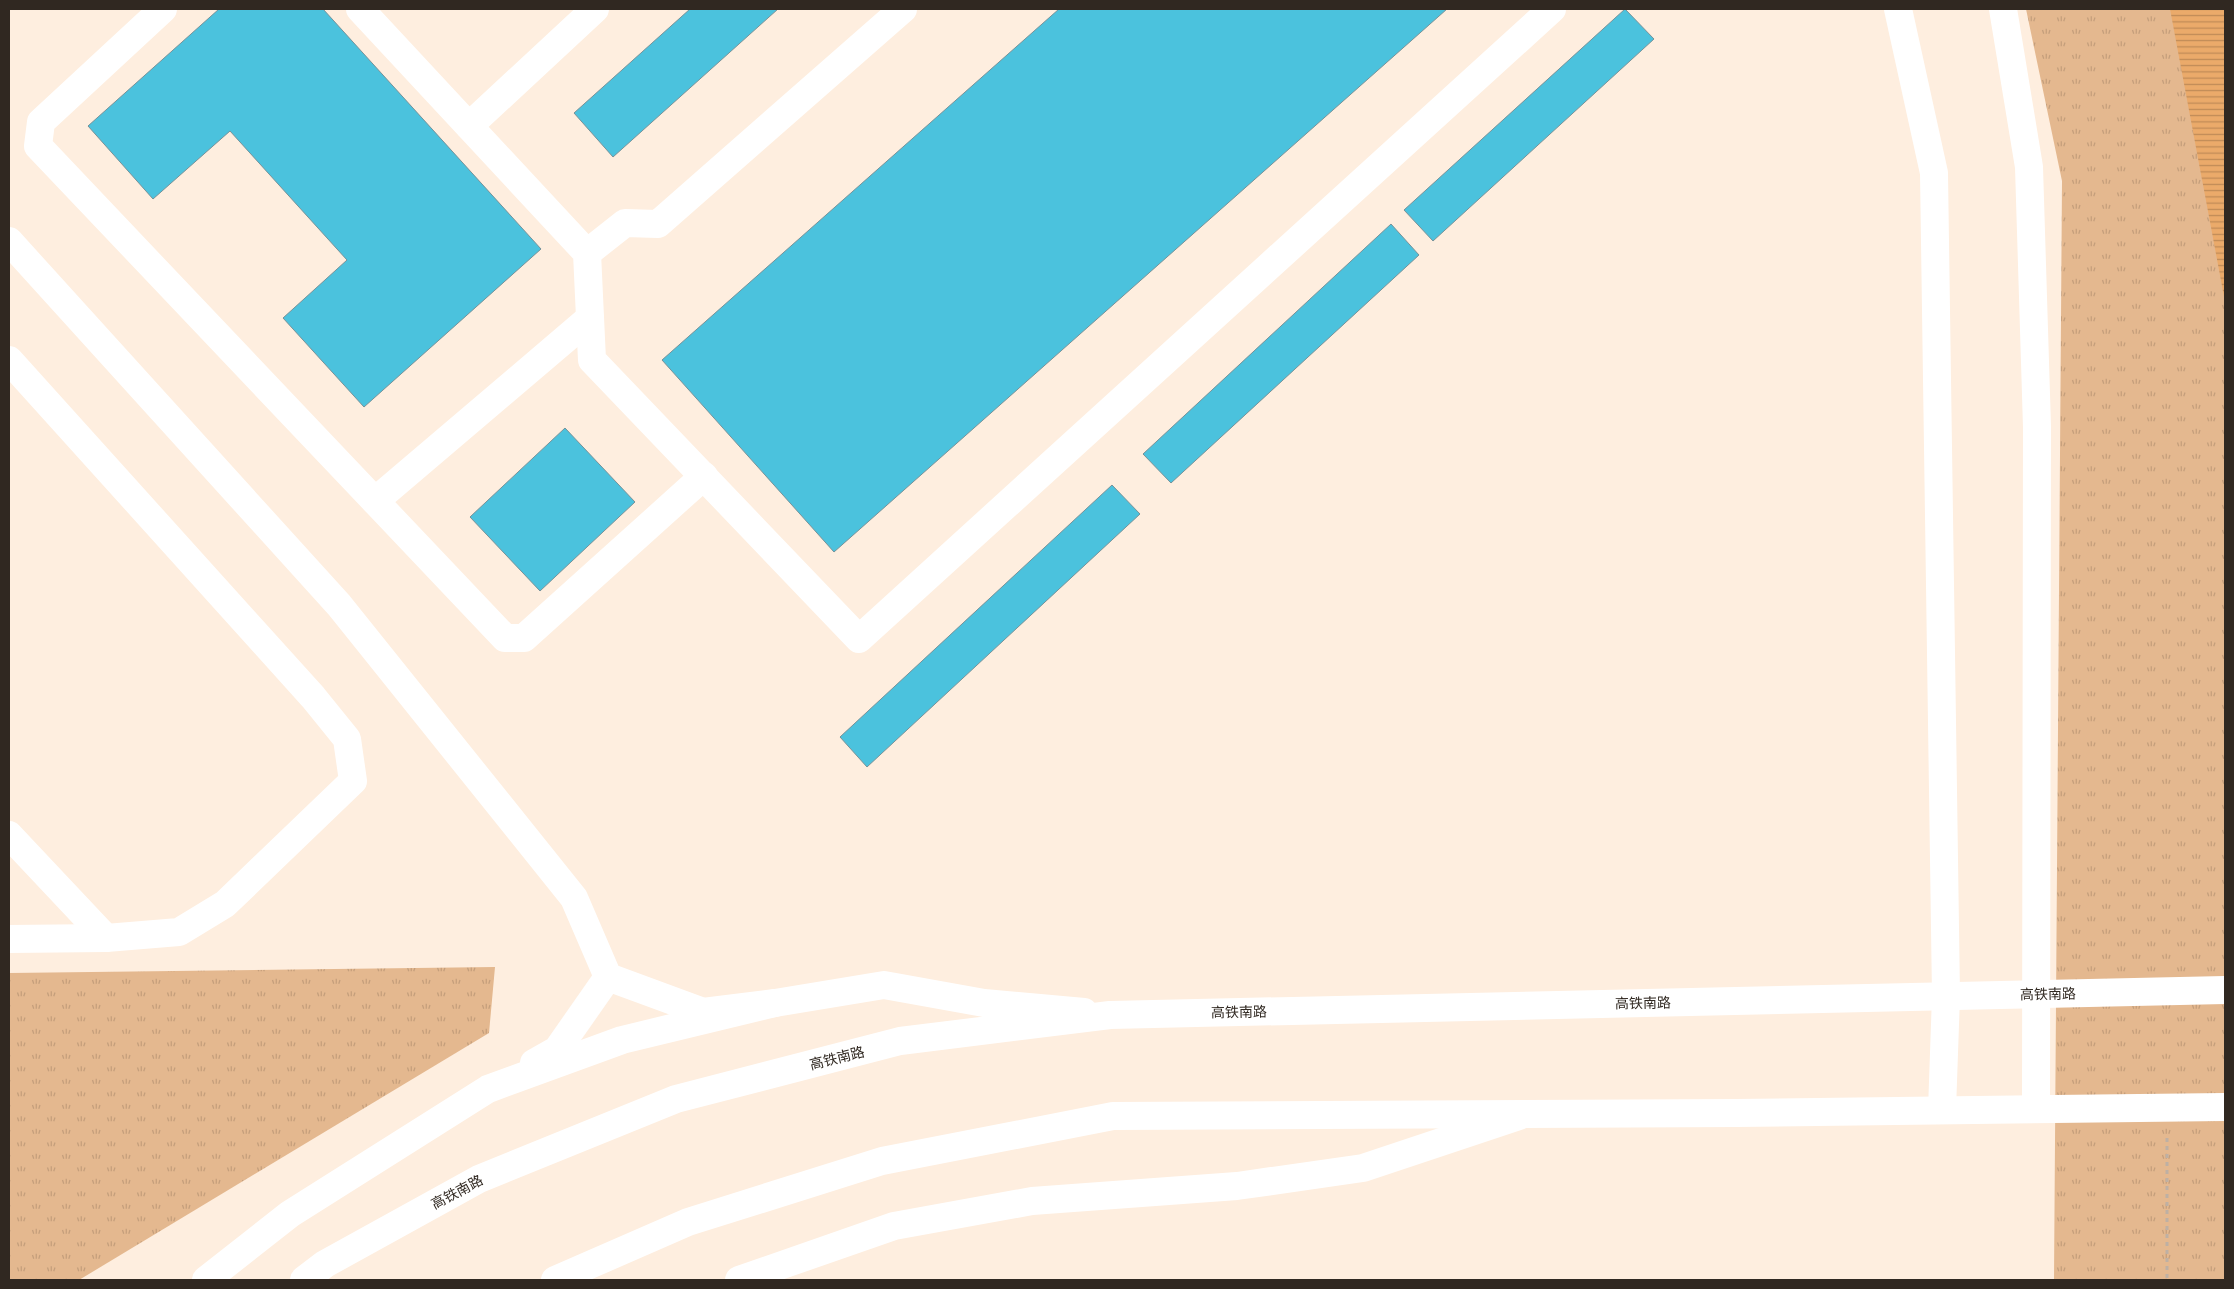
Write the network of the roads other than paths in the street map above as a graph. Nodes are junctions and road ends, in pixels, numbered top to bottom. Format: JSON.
{"nodes":[{"id":1,"x":163,"y":9,"type":"edge"},
{"id":2,"x":360,"y":9,"type":"edge"},
{"id":3,"x":595,"y":9,"type":"edge"},
{"id":4,"x":903,"y":9,"type":"edge"},
{"id":5,"x":1552,"y":9,"type":"edge"},
{"id":6,"x":1898,"y":9,"type":"edge"},
{"id":7,"x":2003,"y":9,"type":"edge"},
{"id":8,"x":469,"y":126,"type":"junction"},
{"id":9,"x":9,"y":241,"type":"edge"},
{"id":10,"x":587,"y":254,"type":"junction"},
{"id":11,"x":590,"y":318,"type":"junction"},
{"id":12,"x":9,"y":360,"type":"edge"},
{"id":13,"x":704,"y":476,"type":"junction"},
{"id":14,"x":375,"y":501,"type":"junction"},
{"id":15,"x":9,"y":835,"type":"edge"},
{"id":16,"x":106,"y":938,"type":"junction"},
{"id":17,"x":9,"y":939,"type":"edge"},
{"id":18,"x":608,"y":977,"type":"junction"},
{"id":19,"x":2225,"y":990,"type":"edge"},
{"id":20,"x":2037,"y":994,"type":"junction"},
{"id":21,"x":1946,"y":996,"type":"junction"},
{"id":22,"x":775,"y":1003,"type":"junction"},
{"id":23,"x":1110,"y":1015,"type":"junction"},
{"id":24,"x":488,"y":1089,"type":"junction"},
{"id":25,"x":2225,"y":1107,"type":"edge"},
{"id":26,"x":2036,"y":1109,"type":"junction"},
{"id":27,"x":1942,"y":1110,"type":"junction"},
{"id":28,"x":1525,"y":1114,"type":"junction"},
{"id":29,"x":206,"y":1280,"type":"edge"},
{"id":30,"x":304,"y":1280,"type":"edge"},
{"id":31,"x":555,"y":1280,"type":"edge"},
{"id":32,"x":740,"y":1280,"type":"edge"}],
"edges":[{"from":1,"to":14,"type":"main road"},
{"from":2,"to":8,"type":"main road"},
{"from":3,"to":8,"type":"main road"},
{"from":4,"to":10,"type":"main road"},
{"from":5,"to":13,"type":"main road"},
{"from":6,"to":21,"type":"main road"},
{"from":7,"to":20,"type":"main road"},
{"from":8,"to":10,"type":"main road"},
{"from":9,"to":18,"type":"main road"},
{"from":10,"to":11,"type":"main road"},
{"from":11,"to":13,"type":"main road"},
{"from":11,"to":14,"type":"main road"},
{"from":12,"to":16,"type":"main road"},
{"from":13,"to":14,"type":"main road"},
{"from":15,"to":16,"type":"main road"},
{"from":16,"to":17,"type":"main road"},
{"from":18,"to":22,"type":"main road"},
{"from":18,"to":24,"type":"main road"},
{"from":19,"to":20,"type":"main road","name":"高铁南路"},
{"from":20,"to":21,"type":"main road","name":"高铁南路"},
{"from":20,"to":26,"type":"main road"},
{"from":21,"to":23,"type":"main road","name":"高铁南路"},
{"from":21,"to":27,"type":"main road"},
{"from":22,"to":23,"type":"main road"},
{"from":22,"to":24,"type":"main road"},
{"from":23,"to":30,"type":"main road","name":"高铁南路"},
{"from":24,"to":29,"type":"main road"},
{"from":25,"to":26,"type":"main road"},
{"from":26,"to":27,"type":"main road"},
{"from":27,"to":28,"type":"main road"},
{"from":28,"to":31,"type":"main road"},
{"from":28,"to":32,"type":"main road"}]}
